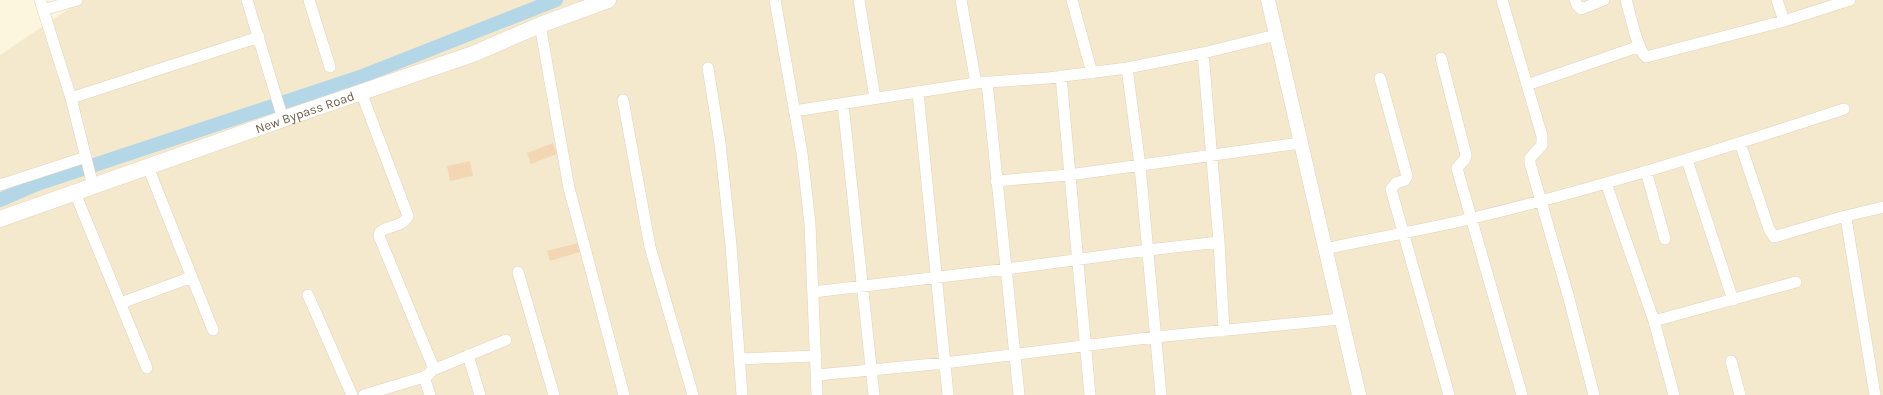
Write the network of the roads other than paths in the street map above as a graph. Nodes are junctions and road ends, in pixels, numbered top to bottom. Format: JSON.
{"nodes":[{"id":1,"x":78,"y":0,"type":"edge"},
{"id":2,"x":247,"y":0,"type":"edge"},
{"id":3,"x":309,"y":0,"type":"edge"},
{"id":4,"x":608,"y":0,"type":"edge"},
{"id":5,"x":774,"y":0,"type":"edge"},
{"id":6,"x":859,"y":0,"type":"edge"},
{"id":7,"x":961,"y":0,"type":"edge"},
{"id":8,"x":1072,"y":0,"type":"edge"},
{"id":9,"x":1268,"y":0,"type":"edge"},
{"id":10,"x":1502,"y":0,"type":"edge"},
{"id":11,"x":1575,"y":0,"type":"edge"},
{"id":12,"x":1604,"y":0,"type":"edge"},
{"id":13,"x":1626,"y":0,"type":"edge"},
{"id":14,"x":1777,"y":0,"type":"edge"},
{"id":15,"x":1850,"y":0,"type":"edge"},
{"id":16,"x":42,"y":5,"type":"edge"},
{"id":17,"x":1784,"y":21,"type":"junction"},
{"id":18,"x":540,"y":25,"type":"junction"},
{"id":19,"x":1276,"y":35,"type":"junction"},
{"id":20,"x":259,"y":37,"type":"junction"},
{"id":21,"x":1640,"y":46,"type":"junction"},
{"id":22,"x":1203,"y":54,"type":"junction"},
{"id":23,"x":1441,"y":58,"type":"dead end"},
{"id":24,"x":330,"y":67,"type":"dead end"},
{"id":25,"x":708,"y":68,"type":"dead end"},
{"id":26,"x":1127,"y":68,"type":"junction"},
{"id":27,"x":1092,"y":73,"type":"junction"},
{"id":28,"x":1061,"y":76,"type":"junction"},
{"id":29,"x":1380,"y":78,"type":"dead end"},
{"id":30,"x":982,"y":83,"type":"junction"},
{"id":31,"x":1527,"y":85,"type":"junction"},
{"id":32,"x":361,"y":92,"type":"junction"},
{"id":33,"x":918,"y":92,"type":"junction"},
{"id":34,"x":71,"y":98,"type":"junction"},
{"id":35,"x":876,"y":98,"type":"junction"},
{"id":36,"x":623,"y":100,"type":"dead end"},
{"id":37,"x":843,"y":104,"type":"junction"},
{"id":38,"x":280,"y":108,"type":"junction"},
{"id":39,"x":1844,"y":109,"type":"dead end"},
{"id":40,"x":794,"y":111,"type":"junction"},
{"id":41,"x":1300,"y":143,"type":"junction"},
{"id":42,"x":1740,"y":143,"type":"junction"},
{"id":43,"x":1211,"y":156,"type":"junction"},
{"id":44,"x":1687,"y":160,"type":"junction"},
{"id":45,"x":1140,"y":166,"type":"junction"},
{"id":46,"x":148,"y":167,"type":"junction"},
{"id":47,"x":89,"y":170,"type":"junction"},
{"id":48,"x":1646,"y":172,"type":"junction"},
{"id":49,"x":1069,"y":176,"type":"junction"},
{"id":50,"x":996,"y":181,"type":"junction"},
{"id":51,"x":1606,"y":183,"type":"junction"},
{"id":52,"x":0,"y":185,"type":"edge"},
{"id":53,"x":75,"y":193,"type":"junction"},
{"id":54,"x":1541,"y":201,"type":"junction"},
{"id":55,"x":1883,"y":208,"type":"edge"},
{"id":56,"x":1842,"y":217,"type":"junction"},
{"id":57,"x":1472,"y":218,"type":"junction"},
{"id":58,"x":0,"y":219,"type":"edge"},
{"id":59,"x":1404,"y":232,"type":"junction"},
{"id":60,"x":1665,"y":239,"type":"dead end"},
{"id":61,"x":1219,"y":242,"type":"junction"},
{"id":62,"x":1325,"y":249,"type":"junction"},
{"id":63,"x":1148,"y":250,"type":"junction"},
{"id":64,"x":1077,"y":258,"type":"junction"},
{"id":65,"x":1007,"y":269,"type":"junction"},
{"id":66,"x":518,"y":272,"type":"dead end"},
{"id":67,"x":192,"y":277,"type":"junction"},
{"id":68,"x":936,"y":277,"type":"junction"},
{"id":69,"x":1796,"y":282,"type":"dead end"},
{"id":70,"x":864,"y":286,"type":"junction"},
{"id":71,"x":813,"y":292,"type":"junction"},
{"id":72,"x":308,"y":296,"type":"dead end"},
{"id":73,"x":1733,"y":300,"type":"junction"},
{"id":74,"x":121,"y":304,"type":"junction"},
{"id":75,"x":1341,"y":319,"type":"junction"},
{"id":76,"x":1654,"y":321,"type":"junction"},
{"id":77,"x":213,"y":330,"type":"dead end"},
{"id":78,"x":1224,"y":330,"type":"junction"},
{"id":79,"x":1155,"y":337,"type":"junction"},
{"id":80,"x":506,"y":340,"type":"dead end"},
{"id":81,"x":1086,"y":346,"type":"junction"},
{"id":82,"x":468,"y":355,"type":"junction"},
{"id":83,"x":1015,"y":355,"type":"junction"},
{"id":84,"x":816,"y":356,"type":"junction"},
{"id":85,"x":739,"y":359,"type":"junction"},
{"id":86,"x":1731,"y":361,"type":"dead end"},
{"id":87,"x":944,"y":363,"type":"junction"},
{"id":88,"x":147,"y":368,"type":"dead end"},
{"id":89,"x":433,"y":370,"type":"junction"},
{"id":90,"x":872,"y":370,"type":"junction"},
{"id":91,"x":817,"y":375,"type":"junction"},
{"id":92,"x":424,"y":377,"type":"junction"},
{"id":93,"x":382,"y":392,"type":"edge"},
{"id":94,"x":352,"y":395,"type":"edge"},
{"id":95,"x":364,"y":395,"type":"edge"},
{"id":96,"x":430,"y":395,"type":"edge"},
{"id":97,"x":480,"y":395,"type":"edge"},
{"id":98,"x":554,"y":395,"type":"edge"},
{"id":99,"x":624,"y":395,"type":"edge"},
{"id":100,"x":693,"y":395,"type":"edge"},
{"id":101,"x":742,"y":395,"type":"edge"},
{"id":102,"x":818,"y":395,"type":"edge"},
{"id":103,"x":874,"y":395,"type":"edge"},
{"id":104,"x":948,"y":395,"type":"edge"},
{"id":105,"x":1019,"y":395,"type":"edge"},
{"id":106,"x":1090,"y":395,"type":"edge"},
{"id":107,"x":1161,"y":395,"type":"edge"},
{"id":108,"x":1359,"y":395,"type":"edge"},
{"id":109,"x":1449,"y":395,"type":"edge"},
{"id":110,"x":1522,"y":395,"type":"edge"},
{"id":111,"x":1594,"y":395,"type":"edge"},
{"id":112,"x":1674,"y":395,"type":"edge"},
{"id":113,"x":1740,"y":395,"type":"edge"},
{"id":114,"x":1875,"y":395,"type":"edge"}],
"edges":[{"from":1,"to":16,"type":"street"},
{"from":2,"to":20,"type":"street"},
{"from":3,"to":24,"type":"street"},
{"from":4,"to":18,"type":"main road","name":"New Bypass Road"},
{"from":5,"to":40,"type":"street"},
{"from":6,"to":35,"type":"street"},
{"from":7,"to":30,"type":"street"},
{"from":8,"to":27,"type":"street"},
{"from":9,"to":19,"type":"street"},
{"from":10,"to":31,"type":"street"},
{"from":11,"to":12,"type":"street"},
{"from":13,"to":21,"type":"street"},
{"from":14,"to":17,"type":"street"},
{"from":15,"to":17,"type":"street"},
{"from":16,"to":34,"type":"street"},
{"from":17,"to":21,"type":"street"},
{"from":18,"to":32,"type":"main road","name":"New Bypass Road"},
{"from":18,"to":99,"type":"street"},
{"from":19,"to":22,"type":"street"},
{"from":19,"to":41,"type":"street"},
{"from":20,"to":34,"type":"street"},
{"from":20,"to":38,"type":"street"},
{"from":21,"to":31,"type":"street"},
{"from":22,"to":26,"type":"street"},
{"from":22,"to":43,"type":"street"},
{"from":23,"to":57,"type":"street"},
{"from":25,"to":85,"type":"street"},
{"from":26,"to":27,"type":"street"},
{"from":26,"to":45,"type":"street"},
{"from":27,"to":28,"type":"street"},
{"from":28,"to":30,"type":"street"},
{"from":28,"to":49,"type":"street"},
{"from":29,"to":59,"type":"street"},
{"from":30,"to":33,"type":"street"},
{"from":30,"to":50,"type":"street"},
{"from":31,"to":54,"type":"street"},
{"from":32,"to":38,"type":"main road","name":"New Bypass Road"},
{"from":32,"to":89,"type":"street"},
{"from":33,"to":35,"type":"street"},
{"from":33,"to":68,"type":"street"},
{"from":34,"to":47,"type":"street"},
{"from":35,"to":37,"type":"street"},
{"from":36,"to":100,"type":"street"},
{"from":37,"to":40,"type":"street"},
{"from":37,"to":70,"type":"street"},
{"from":38,"to":46,"type":"main road","name":"New Bypass Road"},
{"from":39,"to":42,"type":"street"},
{"from":40,"to":71,"type":"street"},
{"from":41,"to":43,"type":"street"},
{"from":41,"to":62,"type":"street"},
{"from":42,"to":44,"type":"street"},
{"from":42,"to":56,"type":"street"},
{"from":43,"to":45,"type":"street"},
{"from":43,"to":61,"type":"street"},
{"from":44,"to":48,"type":"street"},
{"from":44,"to":73,"type":"street"},
{"from":45,"to":49,"type":"street"},
{"from":45,"to":63,"type":"street"},
{"from":46,"to":47,"type":"main road","name":"New Bypass Road"},
{"from":46,"to":67,"type":"street"},
{"from":47,"to":52,"type":"street"},
{"from":47,"to":53,"type":"main road","name":"New Bypass Road"},
{"from":48,"to":51,"type":"street"},
{"from":48,"to":60,"type":"street"},
{"from":49,"to":50,"type":"street"},
{"from":49,"to":64,"type":"street"},
{"from":50,"to":65,"type":"street"},
{"from":51,"to":54,"type":"street"},
{"from":51,"to":76,"type":"street"},
{"from":53,"to":58,"type":"main road","name":"New Bypass Road"},
{"from":53,"to":74,"type":"street"},
{"from":54,"to":57,"type":"street"},
{"from":54,"to":111,"type":"street"},
{"from":55,"to":56,"type":"street"},
{"from":56,"to":114,"type":"street"},
{"from":57,"to":59,"type":"street"},
{"from":57,"to":110,"type":"street"},
{"from":59,"to":62,"type":"street"},
{"from":59,"to":109,"type":"street"},
{"from":61,"to":63,"type":"street"},
{"from":61,"to":78,"type":"street"},
{"from":62,"to":75,"type":"street"},
{"from":63,"to":64,"type":"street"},
{"from":63,"to":79,"type":"street"},
{"from":64,"to":65,"type":"street"},
{"from":64,"to":81,"type":"street"},
{"from":65,"to":68,"type":"street"},
{"from":65,"to":83,"type":"street"},
{"from":66,"to":98,"type":"street"},
{"from":67,"to":74,"type":"street"},
{"from":67,"to":77,"type":"street"},
{"from":68,"to":70,"type":"street"},
{"from":68,"to":87,"type":"street"},
{"from":69,"to":73,"type":"street"},
{"from":70,"to":71,"type":"street"},
{"from":70,"to":90,"type":"street"},
{"from":71,"to":84,"type":"street"},
{"from":72,"to":94,"type":"street"},
{"from":73,"to":76,"type":"street"},
{"from":74,"to":88,"type":"street"},
{"from":75,"to":78,"type":"street"},
{"from":75,"to":108,"type":"street"},
{"from":76,"to":112,"type":"street"},
{"from":78,"to":79,"type":"street"},
{"from":79,"to":81,"type":"street"},
{"from":79,"to":107,"type":"street"},
{"from":80,"to":82,"type":"street"},
{"from":81,"to":83,"type":"street"},
{"from":81,"to":106,"type":"street"},
{"from":82,"to":89,"type":"street"},
{"from":82,"to":97,"type":"street"},
{"from":83,"to":87,"type":"street"},
{"from":83,"to":105,"type":"street"},
{"from":84,"to":85,"type":"street"},
{"from":84,"to":91,"type":"street"},
{"from":85,"to":101,"type":"street"},
{"from":86,"to":113,"type":"street"},
{"from":87,"to":90,"type":"street"},
{"from":87,"to":104,"type":"street"},
{"from":89,"to":92,"type":"street"},
{"from":90,"to":91,"type":"street"},
{"from":90,"to":103,"type":"street"},
{"from":91,"to":102,"type":"street"},
{"from":92,"to":93,"type":"street"},
{"from":92,"to":96,"type":"street"},
{"from":93,"to":95,"type":"street"}]}
